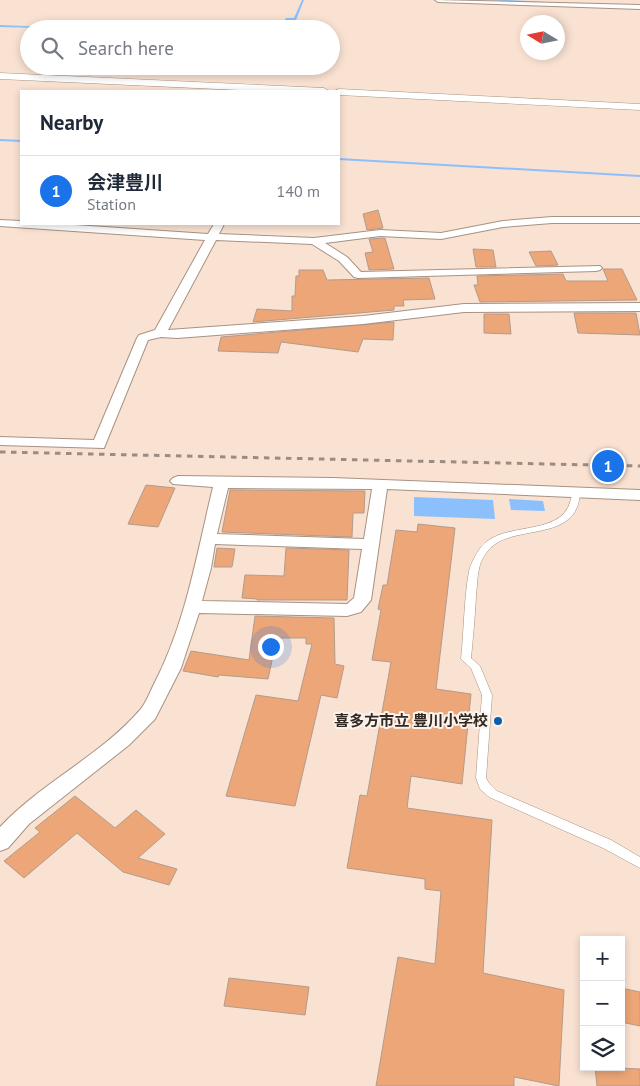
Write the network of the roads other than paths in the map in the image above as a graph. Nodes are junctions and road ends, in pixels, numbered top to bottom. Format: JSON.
{"nodes":[{"id":1,"x":438,"y":0,"type":"edge"},
{"id":2,"x":472,"y":1,"type":"edge"},
{"id":3,"x":640,"y":7,"type":"edge"},
{"id":4,"x":0,"y":76,"type":"edge"},
{"id":5,"x":288,"y":90,"type":"edge"},
{"id":6,"x":340,"y":92,"type":"edge"},
{"id":7,"x":640,"y":107,"type":"edge"},
{"id":8,"x":640,"y":220,"type":"edge"},
{"id":9,"x":0,"y":223,"type":"edge"},
{"id":10,"x":20,"y":224,"type":"edge"},
{"id":11,"x":30,"y":225,"type":"edge"},
{"id":12,"x":217,"y":225,"type":"edge"},
{"id":13,"x":211,"y":237,"type":"junction"},
{"id":14,"x":314,"y":241,"type":"junction"},
{"id":15,"x":596,"y":268,"type":"dead end"},
{"id":16,"x":640,"y":307,"type":"edge"},
{"id":17,"x":160,"y":333,"type":"junction"},
{"id":18,"x":0,"y":441,"type":"edge"},
{"id":19,"x":178,"y":480,"type":"dead end"},
{"id":20,"x":220,"y":484,"type":"junction"},
{"id":21,"x":380,"y":485,"type":"junction"},
{"id":22,"x":576,"y":492,"type":"junction"},
{"id":23,"x":640,"y":495,"type":"edge"},
{"id":24,"x":208,"y":539,"type":"junction"},
{"id":25,"x":371,"y":544,"type":"junction"},
{"id":26,"x":192,"y":607,"type":"junction"},
{"id":27,"x":0,"y":842,"type":"edge"},
{"id":28,"x":640,"y":863,"type":"edge"}],
"edges":[{"from":1,"to":2,"type":"street"},
{"from":2,"to":3,"type":"street"},
{"from":4,"to":5,"type":"street"},
{"from":6,"to":7,"type":"street"},
{"from":8,"to":14,"type":"street"},
{"from":9,"to":10,"type":"street"},
{"from":11,"to":13,"type":"street"},
{"from":12,"to":13,"type":"street"},
{"from":13,"to":14,"type":"street"},
{"from":13,"to":17,"type":"street"},
{"from":14,"to":15,"type":"street"},
{"from":16,"to":17,"type":"street"},
{"from":17,"to":18,"type":"street"},
{"from":19,"to":20,"type":"street"},
{"from":20,"to":21,"type":"street"},
{"from":20,"to":24,"type":"street"},
{"from":21,"to":22,"type":"street"},
{"from":21,"to":25,"type":"street"},
{"from":22,"to":23,"type":"street"},
{"from":22,"to":28,"type":"lane"},
{"from":24,"to":25,"type":"street"},
{"from":24,"to":26,"type":"street"},
{"from":25,"to":26,"type":"street"},
{"from":26,"to":27,"type":"street"}]}
